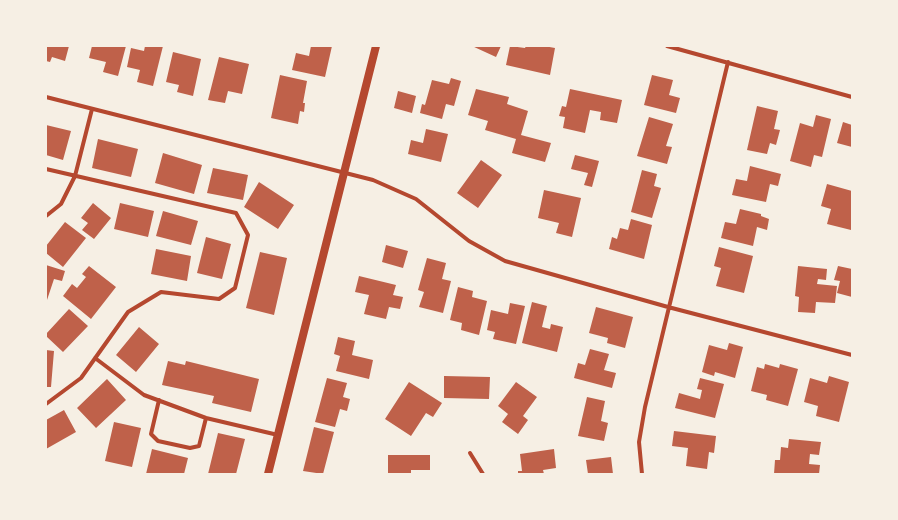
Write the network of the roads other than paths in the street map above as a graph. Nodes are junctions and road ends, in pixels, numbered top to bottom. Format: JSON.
{"nodes":[{"id":1,"x":376,"y":46,"type":"edge"},
{"id":2,"x":667,"y":46,"type":"edge"},
{"id":3,"x":728,"y":62,"type":"junction"},
{"id":4,"x":46,"y":97,"type":"edge"},
{"id":5,"x":852,"y":97,"type":"edge"},
{"id":6,"x":92,"y":109,"type":"junction"},
{"id":7,"x":46,"y":169,"type":"edge"},
{"id":8,"x":345,"y":172,"type":"junction"},
{"id":9,"x":75,"y":176,"type":"junction"},
{"id":10,"x":46,"y":216,"type":"edge"},
{"id":11,"x":668,"y":307,"type":"junction"},
{"id":12,"x":852,"y":355,"type":"edge"},
{"id":13,"x":95,"y":358,"type":"junction"},
{"id":14,"x":159,"y":400,"type":"junction"},
{"id":15,"x":46,"y":404,"type":"edge"},
{"id":16,"x":206,"y":418,"type":"junction"},
{"id":17,"x":278,"y":435,"type":"junction"},
{"id":18,"x":470,"y":453,"type":"dead end"},
{"id":19,"x":268,"y":474,"type":"edge"},
{"id":20,"x":483,"y":474,"type":"edge"},
{"id":21,"x":642,"y":474,"type":"edge"}],
"edges":[{"from":1,"to":8,"type":"main road"},
{"from":2,"to":3,"type":"street"},
{"from":3,"to":5,"type":"street"},
{"from":3,"to":11,"type":"street"},
{"from":4,"to":6,"type":"street"},
{"from":6,"to":8,"type":"street"},
{"from":6,"to":9,"type":"street"},
{"from":7,"to":9,"type":"street"},
{"from":8,"to":11,"type":"street"},
{"from":8,"to":17,"type":"main road"},
{"from":9,"to":10,"type":"street"},
{"from":9,"to":13,"type":"street"},
{"from":11,"to":12,"type":"street"},
{"from":11,"to":21,"type":"street"},
{"from":13,"to":14,"type":"street"},
{"from":13,"to":15,"type":"street"},
{"from":14,"to":16,"type":"street"},
{"from":14,"to":16,"type":"street"},
{"from":16,"to":17,"type":"street"},
{"from":17,"to":19,"type":"main road"},
{"from":18,"to":20,"type":"street"}]}
